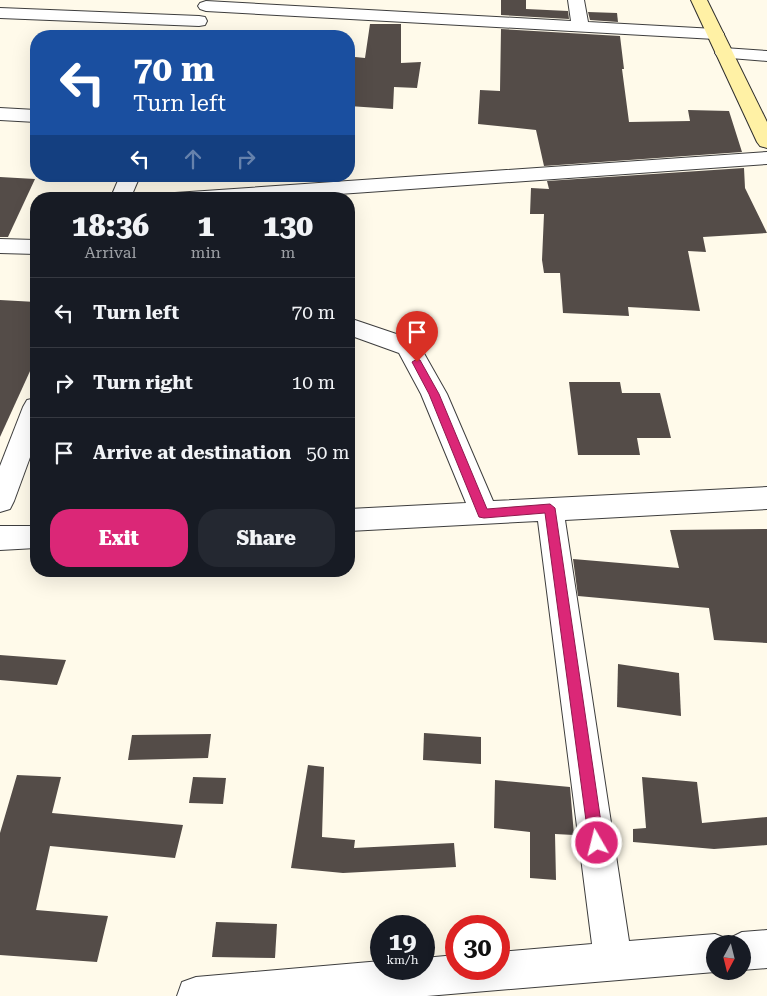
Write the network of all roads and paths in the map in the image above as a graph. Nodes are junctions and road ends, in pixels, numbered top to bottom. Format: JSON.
{"nodes":[{"id":1,"x":576,"y":0,"type":"edge"},
{"id":2,"x":699,"y":0,"type":"edge"},
{"id":3,"x":0,"y":13,"type":"edge"},
{"id":4,"x":201,"y":16,"type":"edge"},
{"id":5,"x":581,"y":27,"type":"junction"},
{"id":6,"x":715,"y":34,"type":"junction"},
{"id":7,"x":724,"y":53,"type":"junction"},
{"id":8,"x":767,"y":56,"type":"edge"},
{"id":9,"x":0,"y":114,"type":"edge"},
{"id":10,"x":30,"y":116,"type":"edge"},
{"id":11,"x":767,"y":142,"type":"edge"},
{"id":12,"x":767,"y":158,"type":"edge"},
{"id":13,"x":276,"y":192,"type":"edge"},
{"id":14,"x":0,"y":246,"type":"edge"},
{"id":15,"x":30,"y":247,"type":"edge"},
{"id":16,"x":355,"y":328,"type":"edge"},
{"id":17,"x":30,"y":423,"type":"edge"},
{"id":18,"x":767,"y":498,"type":"edge"},
{"id":19,"x":0,"y":501,"type":"edge"},
{"id":20,"x":550,"y":508,"type":"junction"},
{"id":21,"x":484,"y":514,"type":"junction"},
{"id":22,"x":355,"y":520,"type":"edge"},
{"id":23,"x":30,"y":536,"type":"edge"},
{"id":24,"x":0,"y":538,"type":"edge"},
{"id":25,"x":767,"y":949,"type":"edge"},
{"id":26,"x":751,"y":950,"type":"edge"},
{"id":27,"x":706,"y":954,"type":"edge"},
{"id":28,"x":613,"y":961,"type":"junction"},
{"id":29,"x":196,"y":996,"type":"edge"}],
"edges":[{"from":1,"to":5,"type":"street"},
{"from":2,"to":6,"type":"street"},
{"from":3,"to":4,"type":"street"},
{"from":4,"to":5,"type":"street"},
{"from":5,"to":6,"type":"street"},
{"from":6,"to":7,"type":"street"},
{"from":7,"to":8,"type":"street"},
{"from":7,"to":11,"type":"street"},
{"from":9,"to":10,"type":"street"},
{"from":12,"to":13,"type":"street"},
{"from":14,"to":15,"type":"street"},
{"from":16,"to":21,"type":"street"},
{"from":17,"to":19,"type":"street"},
{"from":18,"to":20,"type":"street"},
{"from":20,"to":21,"type":"street"},
{"from":20,"to":28,"type":"street"},
{"from":21,"to":22,"type":"street"},
{"from":23,"to":24,"type":"street"},
{"from":25,"to":26,"type":"street"},
{"from":27,"to":28,"type":"street"},
{"from":28,"to":29,"type":"street"}]}
